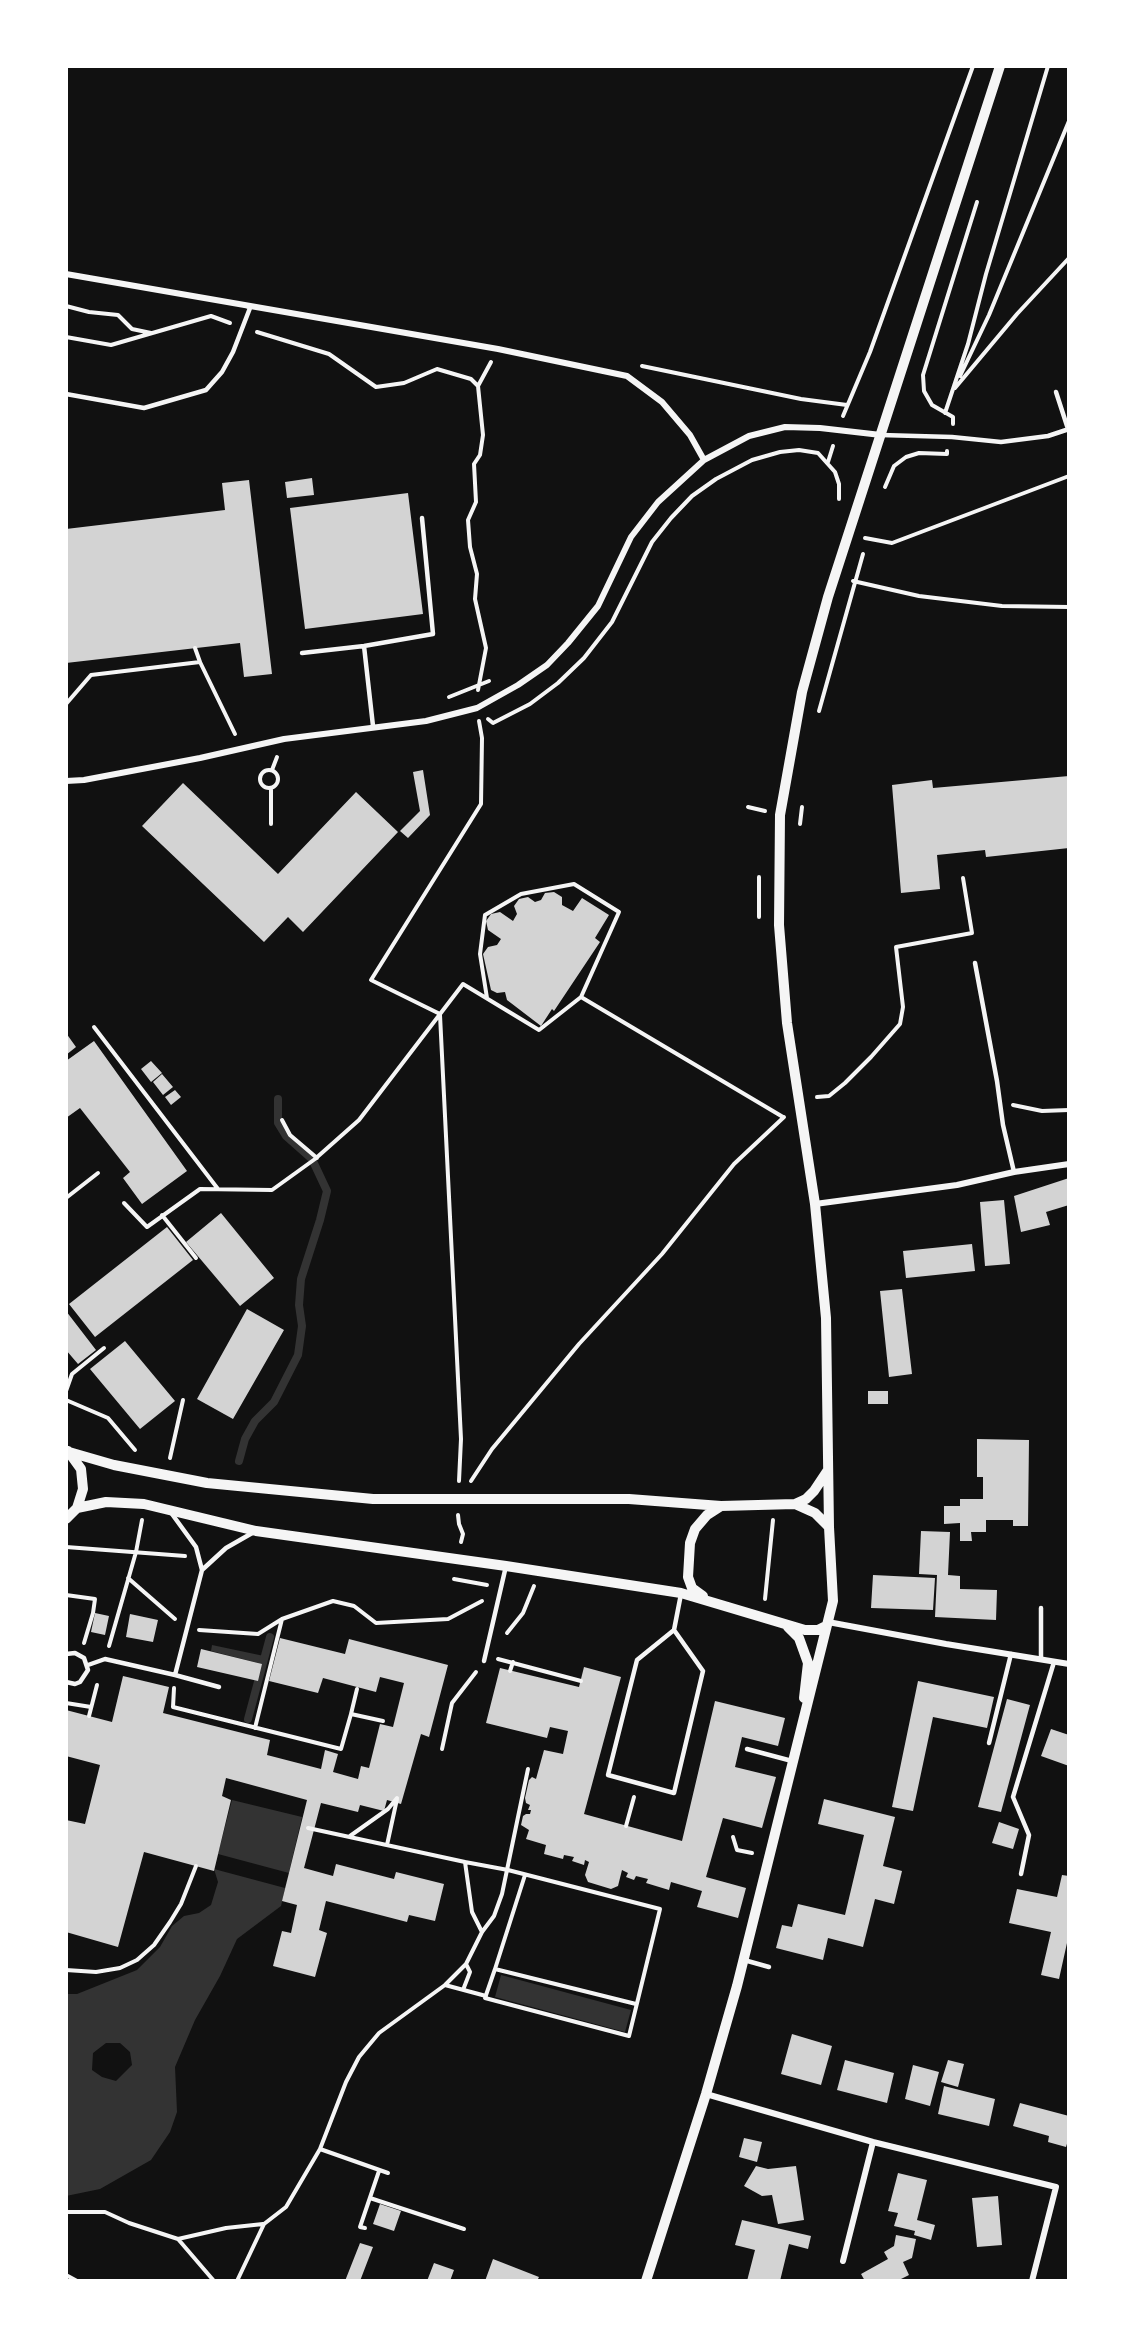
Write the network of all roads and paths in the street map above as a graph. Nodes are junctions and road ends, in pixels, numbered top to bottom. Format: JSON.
{"nodes":[{"id":1,"x":973,"y":66,"type":"edge"},
{"id":2,"x":1000,"y":66,"type":"edge"},
{"id":3,"x":1048,"y":66,"type":"edge"},
{"id":4,"x":1069,"y":121,"type":"edge"},
{"id":5,"x":1069,"y":258,"type":"edge"},
{"id":6,"x":66,"y":274,"type":"edge"},
{"id":7,"x":245,"y":305,"type":"junction"},
{"id":8,"x":66,"y":306,"type":"edge"},
{"id":9,"x":242,"y":327,"type":"junction"},
{"id":10,"x":152,"y":333,"type":"junction"},
{"id":11,"x":66,"y":337,"type":"edge"},
{"id":12,"x":498,"y":350,"type":"junction"},
{"id":13,"x":627,"y":376,"type":"junction"},
{"id":14,"x":478,"y":386,"type":"junction"},
{"id":15,"x":953,"y":390,"type":"junction"},
{"id":16,"x":1056,"y":392,"type":"dead end"},
{"id":17,"x":66,"y":394,"type":"edge"},
{"id":18,"x":945,"y":412,"type":"dead end"},
{"id":19,"x":1068,"y":429,"type":"edge"},
{"id":20,"x":880,"y":435,"type":"junction"},
{"id":21,"x":704,"y":460,"type":"junction"},
{"id":22,"x":1069,"y":476,"type":"edge"},
{"id":23,"x":716,"y":479,"type":"dead end"},
{"id":24,"x":840,"y":506,"type":"dead end"},
{"id":25,"x":422,"y":518,"type":"dead end"},
{"id":26,"x":848,"y":534,"type":"junction"},
{"id":27,"x":868,"y":539,"type":"junction"},
{"id":28,"x":835,"y":576,"type":"junction"},
{"id":29,"x":855,"y":581,"type":"junction"},
{"id":30,"x":1069,"y":607,"type":"edge"},
{"id":31,"x":363,"y":646,"type":"junction"},
{"id":32,"x":195,"y":648,"type":"dead end"},
{"id":33,"x":302,"y":653,"type":"dead end"},
{"id":34,"x":200,"y":662,"type":"junction"},
{"id":35,"x":492,"y":680,"type":"dead end"},
{"id":36,"x":478,"y":685,"type":"junction"},
{"id":37,"x":439,"y":700,"type":"dead end"},
{"id":38,"x":66,"y":704,"type":"edge"},
{"id":39,"x":477,"y":708,"type":"junction"},
{"id":40,"x":818,"y":718,"type":"dead end"},
{"id":41,"x":373,"y":726,"type":"junction"},
{"id":42,"x":241,"y":748,"type":"junction"},
{"id":43,"x":66,"y":781,"type":"edge"},
{"id":44,"x":271,"y":789,"type":"junction"},
{"id":45,"x":803,"y":803,"type":"dead end"},
{"id":46,"x":271,"y":824,"type":"dead end"},
{"id":47,"x":798,"y":834,"type":"dead end"},
{"id":48,"x":963,"y":878,"type":"dead end"},
{"id":49,"x":975,"y":963,"type":"dead end"},
{"id":50,"x":581,"y":997,"type":"junction"},
{"id":51,"x":487,"y":998,"type":"junction"},
{"id":52,"x":440,"y":1014,"type":"junction"},
{"id":53,"x":94,"y":1027,"type":"dead end"},
{"id":54,"x":817,"y":1097,"type":"dead end"},
{"id":55,"x":1006,"y":1101,"type":"dead end"},
{"id":56,"x":1069,"y":1110,"type":"edge"},
{"id":57,"x":282,"y":1120,"type":"dead end"},
{"id":58,"x":315,"y":1160,"type":"junction"},
{"id":59,"x":1069,"y":1164,"type":"edge"},
{"id":60,"x":1014,"y":1172,"type":"junction"},
{"id":61,"x":98,"y":1173,"type":"dead end"},
{"id":62,"x":218,"y":1190,"type":"junction"},
{"id":63,"x":66,"y":1198,"type":"edge"},
{"id":64,"x":124,"y":1203,"type":"dead end"},
{"id":65,"x":815,"y":1204,"type":"junction"},
{"id":66,"x":162,"y":1215,"type":"junction"},
{"id":67,"x":196,"y":1257,"type":"dead end"},
{"id":68,"x":104,"y":1348,"type":"dead end"},
{"id":69,"x":66,"y":1391,"type":"edge"},
{"id":70,"x":66,"y":1400,"type":"edge"},
{"id":71,"x":183,"y":1400,"type":"dead end"},
{"id":72,"x":68,"y":1451,"type":"edge"},
{"id":73,"x":138,"y":1454,"type":"dead end"},
{"id":74,"x":159,"y":1458,"type":"dead end"},
{"id":75,"x":828,"y":1470,"type":"junction"},
{"id":76,"x":459,"y":1499,"type":"junction"},
{"id":77,"x":144,"y":1504,"type":"junction"},
{"id":78,"x":775,"y":1504,"type":"junction"},
{"id":79,"x":795,"y":1504,"type":"junction"},
{"id":80,"x":721,"y":1506,"type":"junction"},
{"id":81,"x":76,"y":1508,"type":"junction"},
{"id":82,"x":170,"y":1510,"type":"junction"},
{"id":83,"x":66,"y":1519,"type":"edge"},
{"id":84,"x":829,"y":1527,"type":"junction"},
{"id":85,"x":256,"y":1531,"type":"junction"},
{"id":86,"x":66,"y":1547,"type":"edge"},
{"id":87,"x":136,"y":1552,"type":"junction"},
{"id":88,"x":199,"y":1557,"type":"junction"},
{"id":89,"x":506,"y":1566,"type":"junction"},
{"id":90,"x":202,"y":1570,"type":"junction"},
{"id":91,"x":540,"y":1571,"type":"junction"},
{"id":92,"x":128,"y":1578,"type":"junction"},
{"id":93,"x":500,"y":1588,"type":"junction"},
{"id":94,"x":681,"y":1593,"type":"junction"},
{"id":95,"x":66,"y":1595,"type":"edge"},
{"id":96,"x":708,"y":1600,"type":"junction"},
{"id":97,"x":1041,"y":1608,"type":"dead end"},
{"id":98,"x":282,"y":1618,"type":"junction"},
{"id":99,"x":763,"y":1619,"type":"junction"},
{"id":100,"x":827,"y":1624,"type":"junction"},
{"id":101,"x":785,"y":1625,"type":"junction"},
{"id":102,"x":187,"y":1630,"type":"junction"},
{"id":103,"x":674,"y":1630,"type":"junction"},
{"id":104,"x":111,"y":1638,"type":"dead end"},
{"id":105,"x":66,"y":1654,"type":"edge"},
{"id":106,"x":79,"y":1654,"type":"junction"},
{"id":107,"x":1011,"y":1654,"type":"junction"},
{"id":108,"x":489,"y":1656,"type":"junction"},
{"id":109,"x":1041,"y":1659,"type":"junction"},
{"id":110,"x":484,"y":1661,"type":"junction"},
{"id":111,"x":513,"y":1662,"type":"junction"},
{"id":112,"x":1054,"y":1662,"type":"junction"},
{"id":113,"x":1069,"y":1664,"type":"edge"},
{"id":114,"x":87,"y":1665,"type":"junction"},
{"id":115,"x":510,"y":1671,"type":"dead end"},
{"id":116,"x":175,"y":1675,"type":"junction"},
{"id":117,"x":66,"y":1682,"type":"edge"},
{"id":118,"x":581,"y":1682,"type":"dead end"},
{"id":119,"x":219,"y":1687,"type":"dead end"},
{"id":120,"x":357,"y":1689,"type":"dead end"},
{"id":121,"x":66,"y":1702,"type":"edge"},
{"id":122,"x":93,"y":1702,"type":"dead end"},
{"id":123,"x":91,"y":1707,"type":"junction"},
{"id":124,"x":351,"y":1714,"type":"junction"},
{"id":125,"x":89,"y":1716,"type":"dead end"},
{"id":126,"x":383,"y":1721,"type":"dead end"},
{"id":127,"x":255,"y":1728,"type":"junction"},
{"id":128,"x":800,"y":1742,"type":"junction"},
{"id":129,"x":989,"y":1743,"type":"dead end"},
{"id":130,"x":442,"y":1749,"type":"dead end"},
{"id":131,"x":747,"y":1749,"type":"dead end"},
{"id":132,"x":795,"y":1761,"type":"junction"},
{"id":133,"x":528,"y":1769,"type":"dead end"},
{"id":134,"x":638,"y":1783,"type":"junction"},
{"id":135,"x":626,"y":1826,"type":"dead end"},
{"id":136,"x":309,"y":1828,"type":"dead end"},
{"id":137,"x":350,"y":1836,"type":"junction"},
{"id":138,"x":732,"y":1837,"type":"dead end"},
{"id":139,"x":387,"y":1845,"type":"junction"},
{"id":140,"x":737,"y":1850,"type":"dead end"},
{"id":141,"x":465,"y":1862,"type":"junction"},
{"id":142,"x":196,"y":1866,"type":"dead end"},
{"id":143,"x":508,"y":1870,"type":"junction"},
{"id":144,"x":1021,"y":1874,"type":"dead end"},
{"id":145,"x":525,"y":1875,"type":"junction"},
{"id":146,"x":482,"y":1932,"type":"junction"},
{"id":147,"x":744,"y":1960,"type":"junction"},
{"id":148,"x":466,"y":1964,"type":"junction"},
{"id":149,"x":769,"y":1967,"type":"dead end"},
{"id":150,"x":66,"y":1970,"type":"edge"},
{"id":151,"x":495,"y":1970,"type":"junction"},
{"id":152,"x":445,"y":1985,"type":"junction"},
{"id":153,"x":463,"y":1990,"type":"junction"},
{"id":154,"x":486,"y":1996,"type":"junction"},
{"id":155,"x":636,"y":2004,"type":"junction"},
{"id":156,"x":706,"y":2094,"type":"junction"},
{"id":157,"x":873,"y":2142,"type":"junction"},
{"id":158,"x":320,"y":2149,"type":"junction"},
{"id":159,"x":379,"y":2171,"type":"junction"},
{"id":160,"x":388,"y":2173,"type":"dead end"},
{"id":161,"x":370,"y":2198,"type":"junction"},
{"id":162,"x":66,"y":2212,"type":"edge"},
{"id":163,"x":264,"y":2224,"type":"junction"},
{"id":164,"x":365,"y":2228,"type":"dead end"},
{"id":165,"x":464,"y":2229,"type":"dead end"},
{"id":166,"x":178,"y":2239,"type":"junction"},
{"id":167,"x":843,"y":2260,"type":"dead end"},
{"id":168,"x":67,"y":2275,"type":"edge"},
{"id":169,"x":73,"y":2281,"type":"edge"},
{"id":170,"x":77,"y":2281,"type":"edge"},
{"id":171,"x":214,"y":2281,"type":"edge"},
{"id":172,"x":237,"y":2281,"type":"edge"},
{"id":173,"x":646,"y":2281,"type":"edge"},
{"id":174,"x":1032,"y":2281,"type":"edge"}],
"edges":[{"from":1,"to":13,"type":"path"},
{"from":2,"to":20,"type":"street"},
{"from":3,"to":15,"type":"path"},
{"from":4,"to":15,"type":"path"},
{"from":5,"to":15,"type":"path"},
{"from":6,"to":7,"type":"street"},
{"from":7,"to":9,"type":"lane"},
{"from":7,"to":12,"type":"street"},
{"from":8,"to":10,"type":"path"},
{"from":9,"to":10,"type":"path"},
{"from":9,"to":14,"type":"path"},
{"from":9,"to":17,"type":"lane"},
{"from":10,"to":11,"type":"path"},
{"from":12,"to":13,"type":"street"},
{"from":12,"to":14,"type":"path"},
{"from":13,"to":21,"type":"street"},
{"from":14,"to":36,"type":"path"},
{"from":15,"to":18,"type":"path"},
{"from":16,"to":19,"type":"lane"},
{"from":19,"to":20,"type":"lane"},
{"from":20,"to":21,"type":"street"},
{"from":20,"to":26,"type":"street"},
{"from":21,"to":39,"type":"street"},
{"from":22,"to":27,"type":"path"},
{"from":23,"to":24,"type":"path"},
{"from":25,"to":31,"type":"lane"},
{"from":26,"to":27,"type":"path"},
{"from":26,"to":28,"type":"street"},
{"from":27,"to":29,"type":"path"},
{"from":28,"to":29,"type":"path"},
{"from":28,"to":65,"type":"street"},
{"from":29,"to":30,"type":"path"},
{"from":29,"to":40,"type":"path"},
{"from":31,"to":33,"type":"lane"},
{"from":31,"to":41,"type":"lane"},
{"from":32,"to":34,"type":"path"},
{"from":34,"to":38,"type":"path"},
{"from":34,"to":42,"type":"path"},
{"from":35,"to":36,"type":"path"},
{"from":36,"to":37,"type":"path"},
{"from":36,"to":39,"type":"path"},
{"from":39,"to":41,"type":"street"},
{"from":39,"to":52,"type":"path"},
{"from":41,"to":42,"type":"street"},
{"from":42,"to":43,"type":"street"},
{"from":44,"to":44,"type":"path"},
{"from":44,"to":46,"type":"path"},
{"from":45,"to":47,"type":"path"},
{"from":48,"to":54,"type":"path"},
{"from":49,"to":60,"type":"lane"},
{"from":50,"to":51,"type":"path"},
{"from":50,"to":51,"type":"path"},
{"from":50,"to":76,"type":"path"},
{"from":51,"to":52,"type":"path"},
{"from":52,"to":58,"type":"path"},
{"from":52,"to":76,"type":"path"},
{"from":53,"to":62,"type":"path"},
{"from":55,"to":56,"type":"path"},
{"from":57,"to":58,"type":"path"},
{"from":58,"to":62,"type":"path"},
{"from":59,"to":60,"type":"street"},
{"from":60,"to":65,"type":"street"},
{"from":61,"to":63,"type":"path"},
{"from":62,"to":66,"type":"path"},
{"from":64,"to":66,"type":"path"},
{"from":65,"to":75,"type":"street"},
{"from":66,"to":67,"type":"path"},
{"from":68,"to":69,"type":"path"},
{"from":70,"to":73,"type":"path"},
{"from":71,"to":74,"type":"path"},
{"from":72,"to":76,"type":"street"},
{"from":72,"to":81,"type":"street"},
{"from":75,"to":79,"type":"street"},
{"from":75,"to":84,"type":"street"},
{"from":76,"to":80,"type":"street"},
{"from":77,"to":81,"type":"street"},
{"from":77,"to":82,"type":"street"},
{"from":77,"to":87,"type":"path"},
{"from":78,"to":79,"type":"street"},
{"from":78,"to":80,"type":"street"},
{"from":78,"to":99,"type":"path"},
{"from":79,"to":84,"type":"street"},
{"from":80,"to":96,"type":"street"},
{"from":81,"to":83,"type":"street"},
{"from":82,"to":85,"type":"street"},
{"from":82,"to":88,"type":"lane"},
{"from":84,"to":100,"type":"street"},
{"from":85,"to":89,"type":"street"},
{"from":85,"to":90,"type":"lane"},
{"from":86,"to":87,"type":"path"},
{"from":87,"to":88,"type":"path"},
{"from":87,"to":92,"type":"path"},
{"from":88,"to":90,"type":"lane"},
{"from":89,"to":91,"type":"street"},
{"from":89,"to":93,"type":"lane"},
{"from":90,"to":102,"type":"lane"},
{"from":91,"to":94,"type":"street"},
{"from":91,"to":108,"type":"path"},
{"from":92,"to":102,"type":"path"},
{"from":92,"to":104,"type":"path"},
{"from":93,"to":98,"type":"path"},
{"from":93,"to":110,"type":"lane"},
{"from":94,"to":96,"type":"street"},
{"from":94,"to":103,"type":"lane"},
{"from":95,"to":106,"type":"path"},
{"from":96,"to":99,"type":"street"},
{"from":97,"to":109,"type":"lane"},
{"from":98,"to":102,"type":"path"},
{"from":98,"to":127,"type":"path"},
{"from":99,"to":101,"type":"street"},
{"from":100,"to":101,"type":"street"},
{"from":100,"to":107,"type":"street"},
{"from":100,"to":128,"type":"street"},
{"from":101,"to":128,"type":"street"},
{"from":102,"to":116,"type":"lane"},
{"from":103,"to":134,"type":"lane"},
{"from":103,"to":134,"type":"lane"},
{"from":105,"to":106,"type":"lane"},
{"from":106,"to":114,"type":"lane"},
{"from":107,"to":109,"type":"street"},
{"from":107,"to":129,"type":"lane"},
{"from":108,"to":110,"type":"path"},
{"from":108,"to":111,"type":"path"},
{"from":109,"to":112,"type":"street"},
{"from":110,"to":130,"type":"path"},
{"from":111,"to":115,"type":"path"},
{"from":111,"to":118,"type":"path"},
{"from":112,"to":113,"type":"street"},
{"from":112,"to":144,"type":"lane"},
{"from":114,"to":116,"type":"lane"},
{"from":114,"to":117,"type":"lane"},
{"from":116,"to":119,"type":"lane"},
{"from":116,"to":127,"type":"path"},
{"from":120,"to":124,"type":"path"},
{"from":121,"to":123,"type":"path"},
{"from":122,"to":123,"type":"path"},
{"from":123,"to":125,"type":"path"},
{"from":124,"to":126,"type":"path"},
{"from":124,"to":127,"type":"path"},
{"from":128,"to":132,"type":"street"},
{"from":131,"to":132,"type":"lane"},
{"from":132,"to":147,"type":"street"},
{"from":133,"to":143,"type":"path"},
{"from":134,"to":135,"type":"path"},
{"from":136,"to":137,"type":"path"},
{"from":137,"to":139,"type":"path"},
{"from":137,"to":139,"type":"path"},
{"from":138,"to":140,"type":"path"},
{"from":139,"to":141,"type":"path"},
{"from":141,"to":143,"type":"path"},
{"from":141,"to":146,"type":"path"},
{"from":142,"to":150,"type":"path"},
{"from":143,"to":145,"type":"path"},
{"from":143,"to":146,"type":"path"},
{"from":145,"to":151,"type":"path"},
{"from":145,"to":155,"type":"path"},
{"from":146,"to":148,"type":"path"},
{"from":147,"to":149,"type":"lane"},
{"from":147,"to":156,"type":"street"},
{"from":148,"to":152,"type":"path"},
{"from":148,"to":153,"type":"path"},
{"from":151,"to":154,"type":"path"},
{"from":151,"to":155,"type":"path"},
{"from":152,"to":153,"type":"path"},
{"from":152,"to":158,"type":"path"},
{"from":153,"to":154,"type":"path"},
{"from":154,"to":155,"type":"path"},
{"from":156,"to":157,"type":"street"},
{"from":156,"to":173,"type":"street"},
{"from":157,"to":167,"type":"street"},
{"from":157,"to":174,"type":"street"},
{"from":158,"to":159,"type":"path"},
{"from":158,"to":163,"type":"path"},
{"from":159,"to":160,"type":"path"},
{"from":159,"to":161,"type":"path"},
{"from":161,"to":164,"type":"path"},
{"from":161,"to":165,"type":"path"},
{"from":162,"to":166,"type":"path"},
{"from":163,"to":166,"type":"path"},
{"from":163,"to":172,"type":"path"},
{"from":166,"to":171,"type":"path"},
{"from":168,"to":169,"type":"path"},
{"from":168,"to":170,"type":"path"}]}
